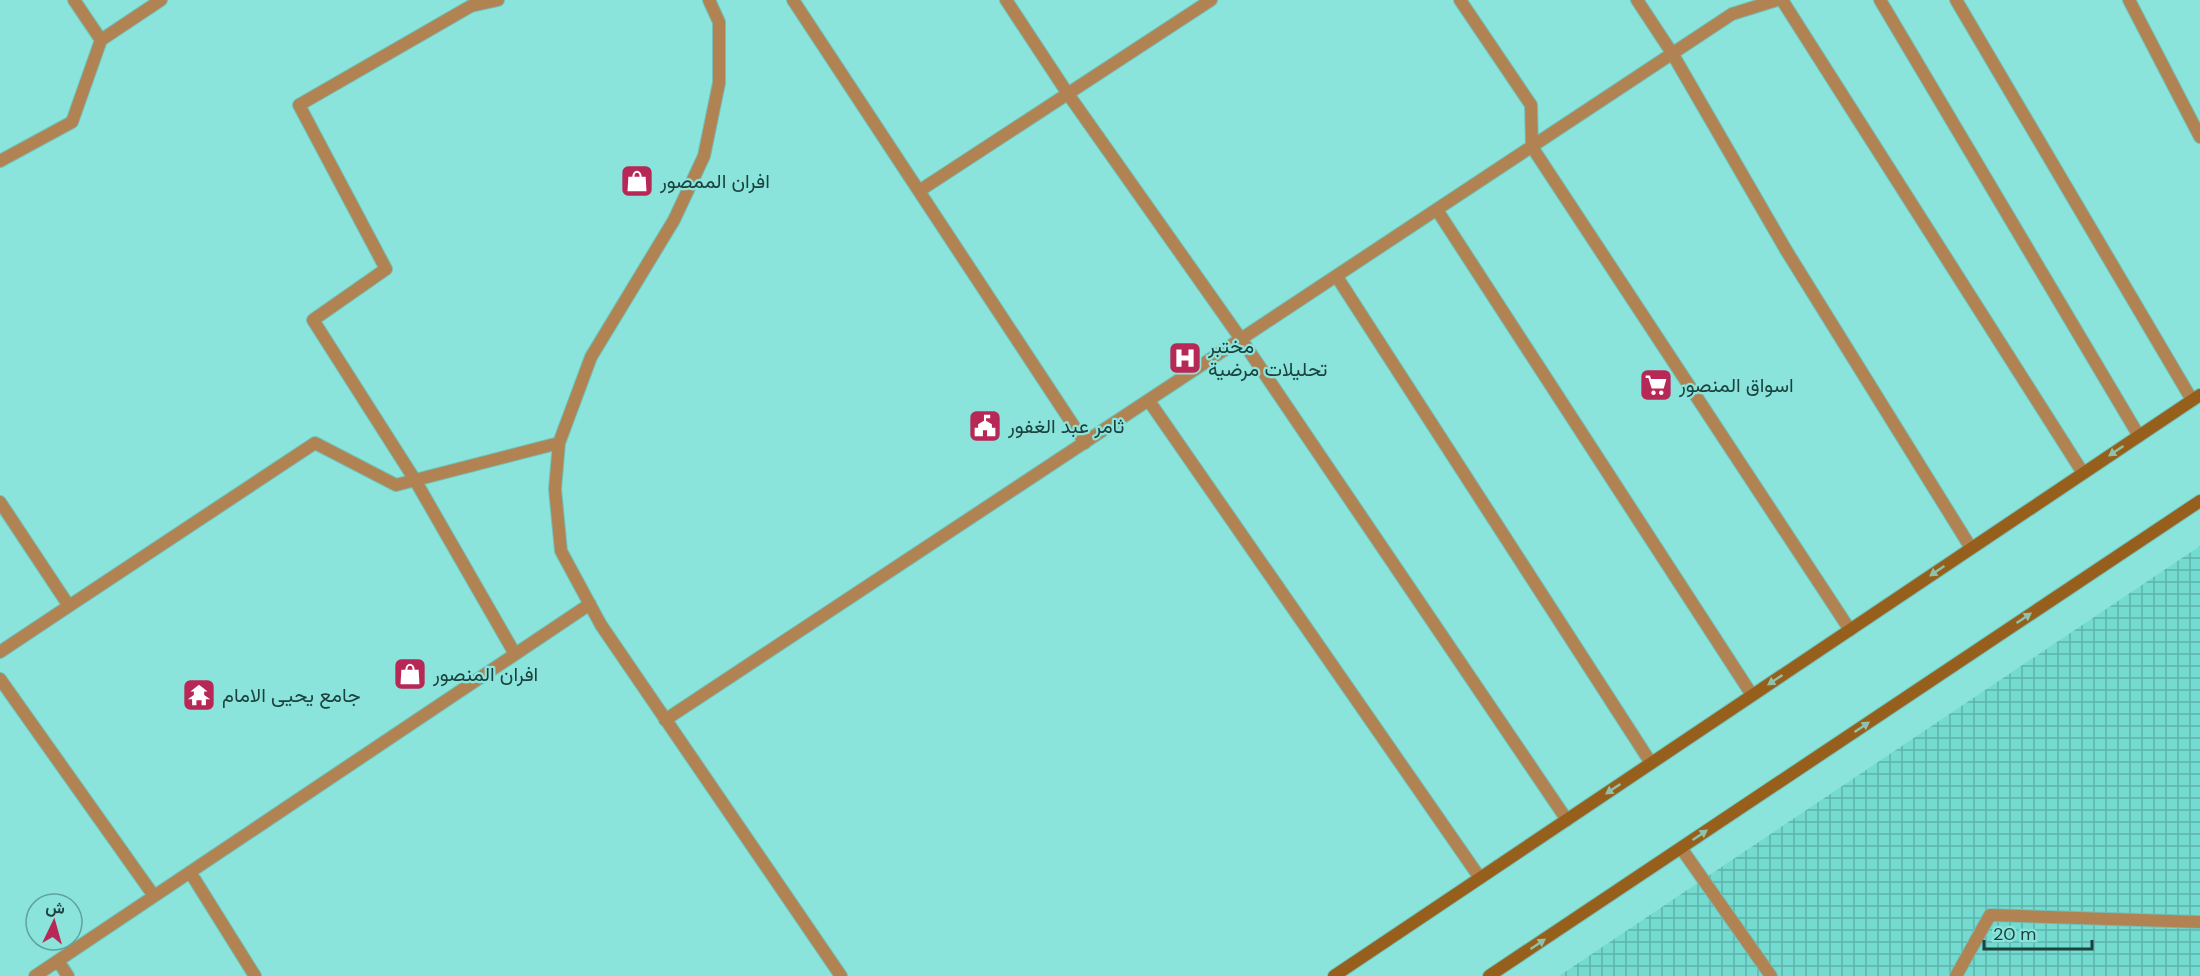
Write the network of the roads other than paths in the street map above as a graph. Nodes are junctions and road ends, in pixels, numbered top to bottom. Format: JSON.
{"nodes":[{"id":1,"x":74,"y":0,"type":"edge"},
{"id":2,"x":160,"y":0,"type":"edge"},
{"id":3,"x":498,"y":0,"type":"edge"},
{"id":4,"x":709,"y":0,"type":"edge"},
{"id":5,"x":793,"y":0,"type":"edge"},
{"id":6,"x":1006,"y":0,"type":"edge"},
{"id":7,"x":1211,"y":0,"type":"edge"},
{"id":8,"x":1460,"y":0,"type":"edge"},
{"id":9,"x":1637,"y":0,"type":"edge"},
{"id":10,"x":1777,"y":0,"type":"edge"},
{"id":11,"x":1782,"y":0,"type":"edge"},
{"id":12,"x":1880,"y":0,"type":"edge"},
{"id":13,"x":1956,"y":0,"type":"edge"},
{"id":14,"x":2129,"y":0,"type":"edge"},
{"id":15,"x":101,"y":40,"type":"junction"},
{"id":16,"x":1672,"y":53,"type":"junction"},
{"id":17,"x":1068,"y":94,"type":"junction"},
{"id":18,"x":2200,"y":137,"type":"edge"},
{"id":19,"x":1532,"y":147,"type":"junction"},
{"id":20,"x":0,"y":161,"type":"edge"},
{"id":21,"x":920,"y":190,"type":"junction"},
{"id":22,"x":1437,"y":210,"type":"junction"},
{"id":23,"x":1336,"y":277,"type":"junction"},
{"id":24,"x":1241,"y":339,"type":"junction"},
{"id":25,"x":2196,"y":398,"type":"edge"},
{"id":26,"x":1149,"y":401,"type":"junction"},
{"id":27,"x":2139,"y":436,"type":"junction"},
{"id":28,"x":559,"y":443,"type":"junction"},
{"id":29,"x":1085,"y":443,"type":"junction"},
{"id":30,"x":2083,"y":473,"type":"junction"},
{"id":31,"x":415,"y":480,"type":"junction"},
{"id":32,"x":2200,"y":501,"type":"edge"},
{"id":33,"x":0,"y":502,"type":"edge"},
{"id":34,"x":1971,"y":549,"type":"junction"},
{"id":35,"x":590,"y":604,"type":"junction"},
{"id":36,"x":69,"y":606,"type":"junction"},
{"id":37,"x":1850,"y":630,"type":"junction"},
{"id":38,"x":0,"y":652,"type":"edge"},
{"id":39,"x":515,"y":654,"type":"junction"},
{"id":40,"x":0,"y":679,"type":"edge"},
{"id":41,"x":1752,"y":696,"type":"junction"},
{"id":42,"x":665,"y":720,"type":"junction"},
{"id":43,"x":1651,"y":763,"type":"junction"},
{"id":44,"x":1567,"y":820,"type":"junction"},
{"id":45,"x":1681,"y":848,"type":"junction"},
{"id":46,"x":190,"y":872,"type":"junction"},
{"id":47,"x":1480,"y":878,"type":"junction"},
{"id":48,"x":154,"y":896,"type":"junction"},
{"id":49,"x":2200,"y":922,"type":"edge"},
{"id":50,"x":58,"y":961,"type":"junction"},
{"id":51,"x":35,"y":976,"type":"edge"},
{"id":52,"x":68,"y":976,"type":"edge"},
{"id":53,"x":255,"y":976,"type":"edge"},
{"id":54,"x":841,"y":976,"type":"edge"},
{"id":55,"x":1334,"y":976,"type":"edge"},
{"id":56,"x":1489,"y":976,"type":"edge"},
{"id":57,"x":1771,"y":976,"type":"edge"},
{"id":58,"x":1956,"y":976,"type":"edge"}],
"edges":[{"from":1,"to":15,"type":"street"},
{"from":2,"to":15,"type":"street"},
{"from":3,"to":31,"type":"street"},
{"from":4,"to":28,"type":"street"},
{"from":5,"to":21,"type":"street"},
{"from":6,"to":17,"type":"street"},
{"from":7,"to":17,"type":"street"},
{"from":8,"to":19,"type":"street"},
{"from":9,"to":16,"type":"street"},
{"from":10,"to":16,"type":"street"},
{"from":11,"to":30,"type":"street"},
{"from":12,"to":27,"type":"street"},
{"from":13,"to":25,"type":"street"},
{"from":14,"to":18,"type":"street"},
{"from":15,"to":20,"type":"street"},
{"from":16,"to":19,"type":"street"},
{"from":16,"to":34,"type":"street"},
{"from":17,"to":21,"type":"street"},
{"from":17,"to":24,"type":"street"},
{"from":19,"to":22,"type":"street"},
{"from":19,"to":37,"type":"street"},
{"from":21,"to":29,"type":"street"},
{"from":22,"to":23,"type":"street"},
{"from":22,"to":41,"type":"street"},
{"from":23,"to":24,"type":"street"},
{"from":23,"to":43,"type":"street"},
{"from":24,"to":26,"type":"street"},
{"from":24,"to":44,"type":"street"},
{"from":25,"to":27,"type":"main road"},
{"from":26,"to":29,"type":"street"},
{"from":26,"to":47,"type":"street"},
{"from":27,"to":30,"type":"main road","one_way":true},
{"from":28,"to":31,"type":"street"},
{"from":28,"to":35,"type":"street"},
{"from":29,"to":42,"type":"street"},
{"from":30,"to":34,"type":"main road"},
{"from":31,"to":36,"type":"street"},
{"from":31,"to":39,"type":"street"},
{"from":45,"to":32,"type":"main road","one_way":true},
{"from":33,"to":36,"type":"street"},
{"from":34,"to":37,"type":"main road","one_way":true},
{"from":35,"to":39,"type":"street"},
{"from":35,"to":42,"type":"street"},
{"from":36,"to":38,"type":"street"},
{"from":37,"to":41,"type":"main road","one_way":true},
{"from":39,"to":46,"type":"street"},
{"from":40,"to":48,"type":"street"},
{"from":41,"to":43,"type":"main road"},
{"from":42,"to":54,"type":"street"},
{"from":43,"to":44,"type":"main road","one_way":true},
{"from":44,"to":47,"type":"main road"},
{"from":56,"to":45,"type":"main road","one_way":true},
{"from":45,"to":57,"type":"street"},
{"from":46,"to":48,"type":"street"},
{"from":46,"to":53,"type":"street"},
{"from":47,"to":55,"type":"main road"},
{"from":48,"to":50,"type":"street"},
{"from":49,"to":58,"type":"street"},
{"from":50,"to":51,"type":"street"},
{"from":50,"to":52,"type":"street"}]}
